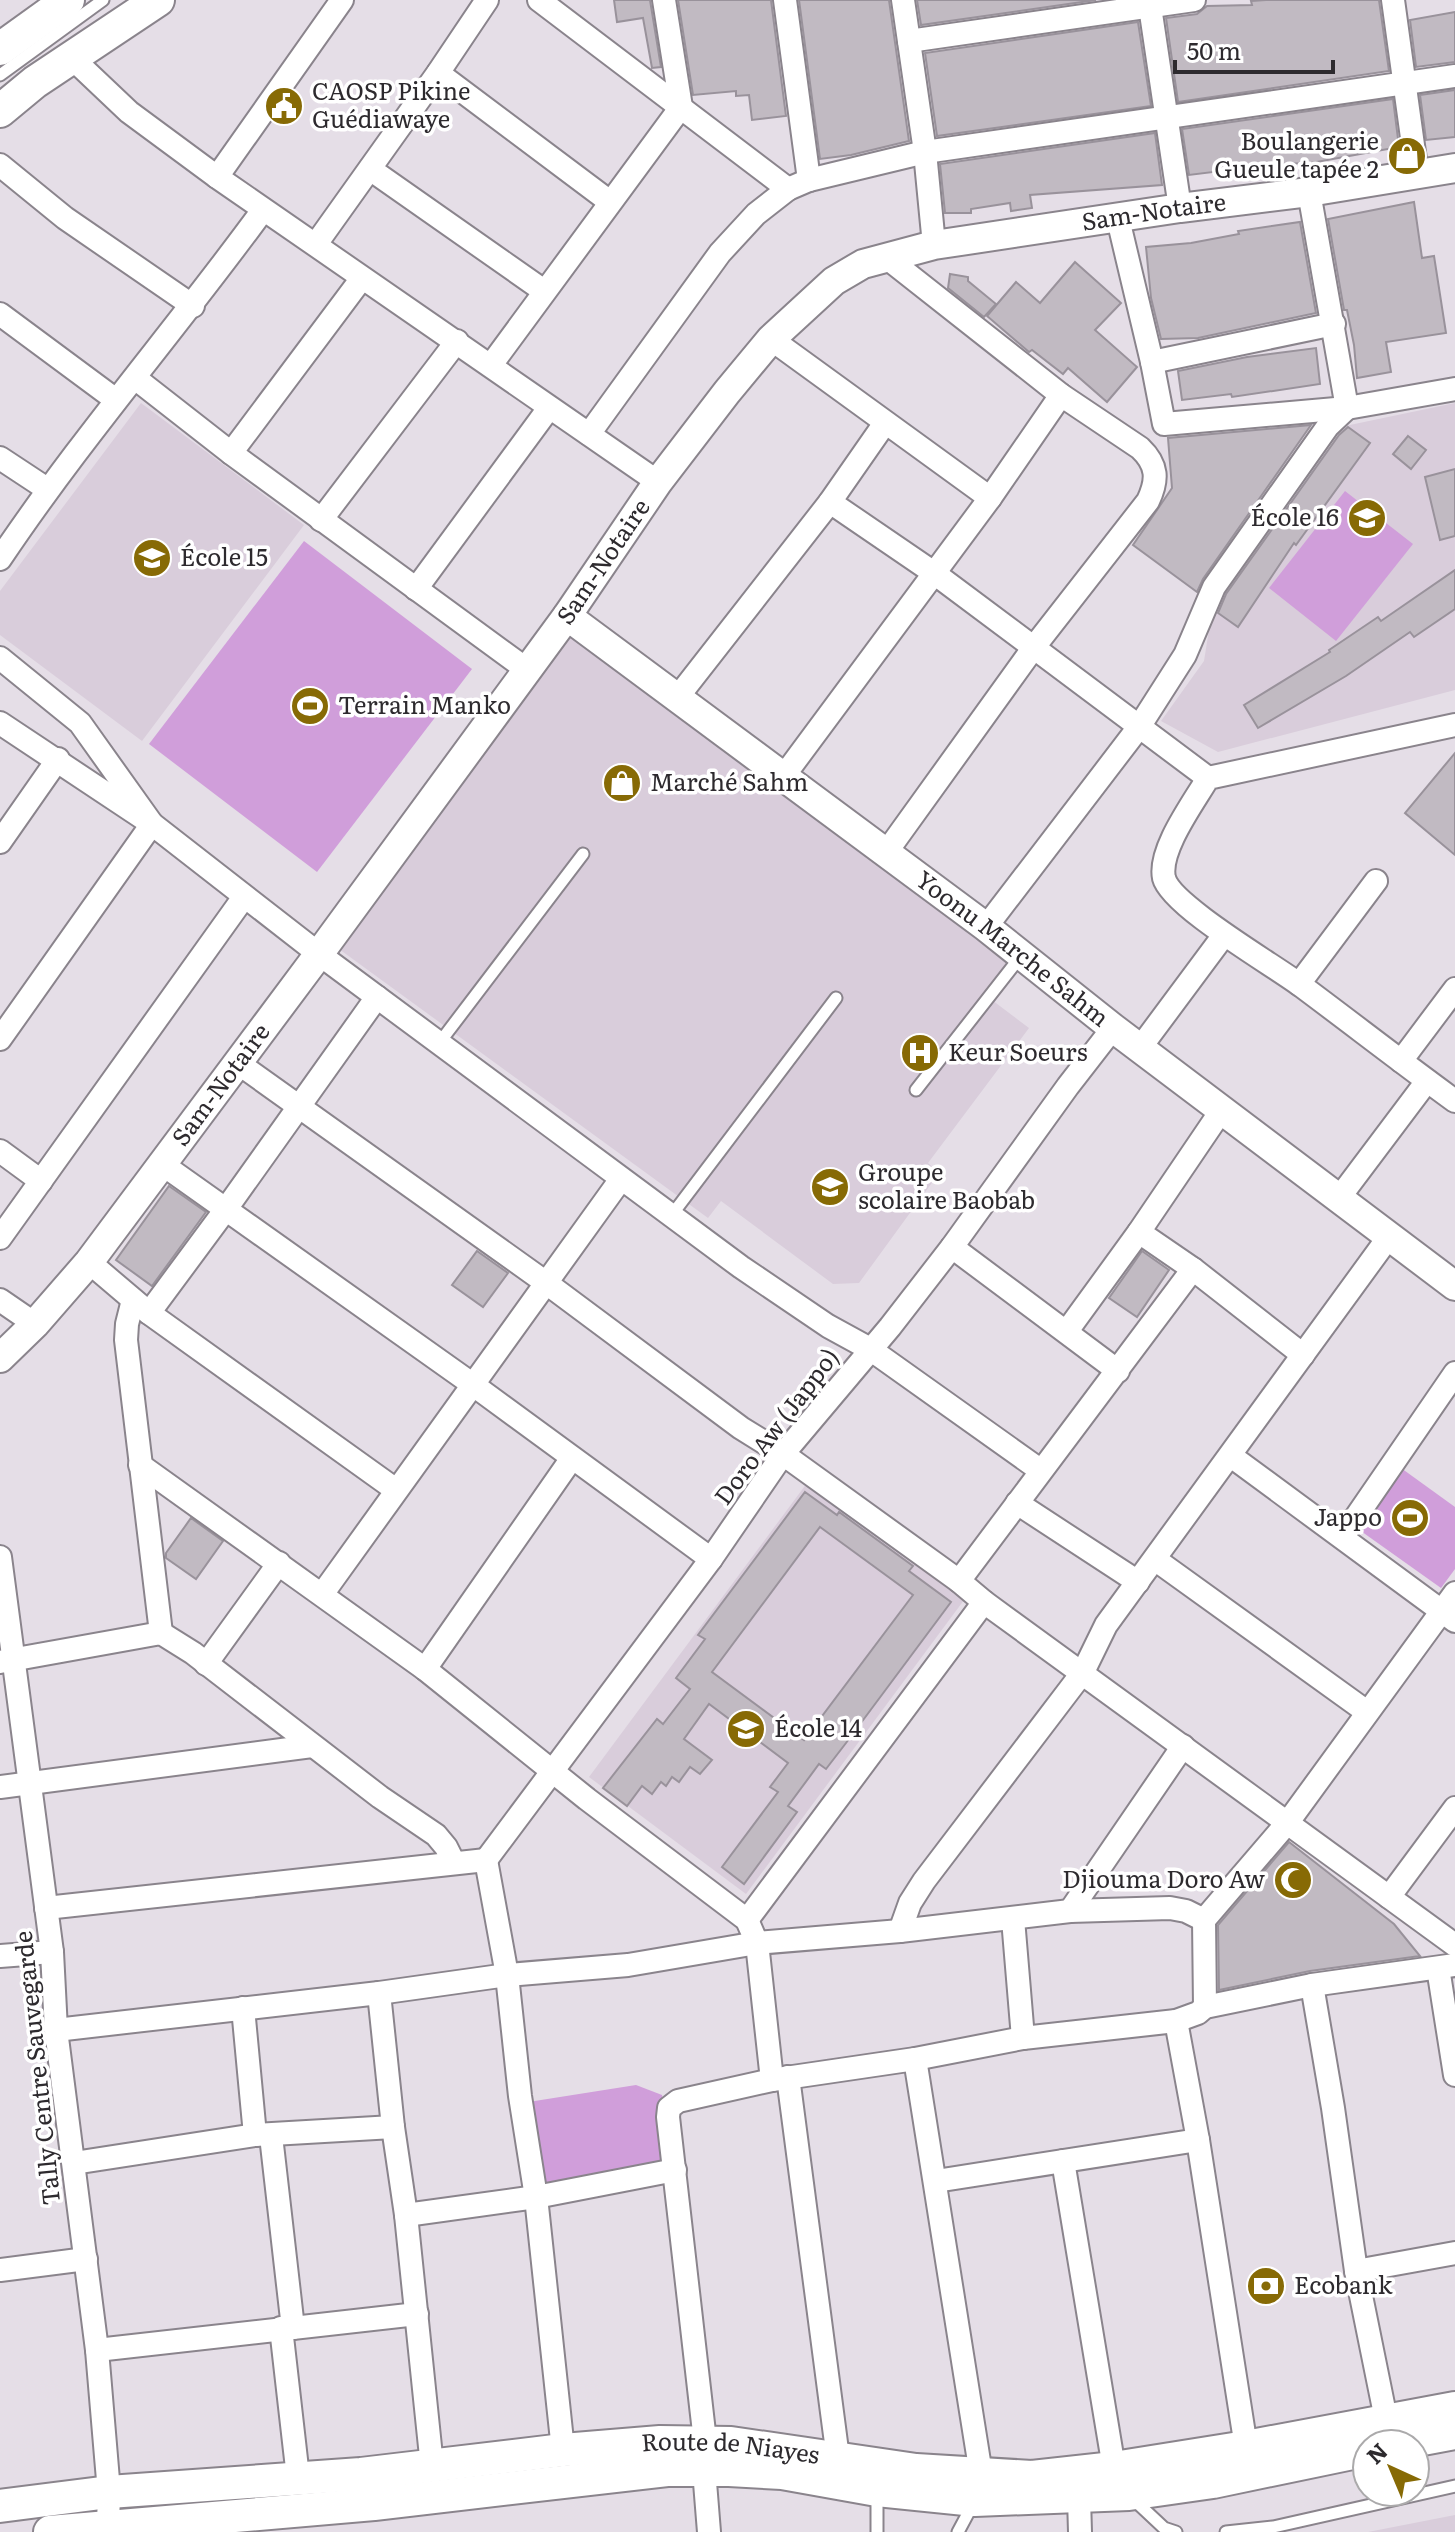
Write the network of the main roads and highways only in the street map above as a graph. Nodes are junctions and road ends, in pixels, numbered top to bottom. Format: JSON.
{"nodes":[{"id":1,"x":68,"y":0,"type":"edge"},
{"id":2,"x":158,"y":0,"type":"edge"},
{"id":3,"x":0,"y":49,"type":"edge"},
{"id":4,"x":0,"y":111,"type":"edge"},
{"id":5,"x":1455,"y":2408,"type":"edge"},
{"id":6,"x":1402,"y":2428,"type":"edge"},
{"id":7,"x":1431,"y":2433,"type":"edge"},
{"id":8,"x":1455,"y":2433,"type":"edge"},
{"id":9,"x":1351,"y":2436,"type":"edge"},
{"id":10,"x":1351,"y":2453,"type":"edge"},
{"id":11,"x":704,"y":2455,"type":"junction"},
{"id":12,"x":1121,"y":2481,"type":"junction"},
{"id":13,"x":978,"y":2487,"type":"junction"},
{"id":14,"x":0,"y":2506,"type":"edge"},
{"id":15,"x":50,"y":2532,"type":"edge"}],
"edges":[{"from":1,"to":3,"type":"main road"},
{"from":2,"to":4,"type":"main road"},
{"from":5,"to":6,"type":"main road","name":"Route de Niayes"},
{"from":7,"to":8,"type":"main road","name":"Route de Niayes"},
{"from":9,"to":12,"type":"main road","name":"Route de Niayes"},
{"from":10,"to":12,"type":"main road","name":"Route de Niayes"},
{"from":11,"to":13,"type":"main road","name":"Route de Niayes"},
{"from":11,"to":13,"type":"main road","name":"Route de Niayes"},
{"from":11,"to":14,"type":"main road","name":"Route de Niayes"},
{"from":11,"to":15,"type":"main road","name":"Route de Niayes"},
{"from":12,"to":13,"type":"main road","name":"Route de Niayes"},
{"from":12,"to":13,"type":"main road","name":"Route de Niayes"}]}
